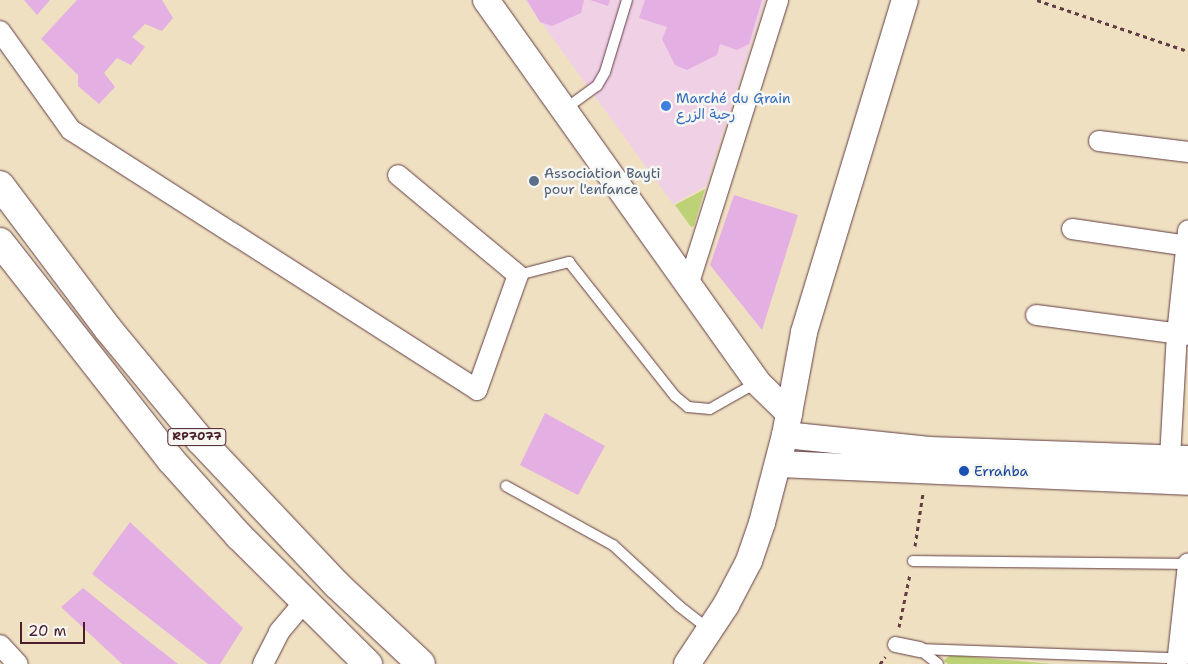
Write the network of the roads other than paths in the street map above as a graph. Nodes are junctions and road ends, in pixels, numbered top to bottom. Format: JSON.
{"nodes":[{"id":1,"x":486,"y":0,"type":"edge"},
{"id":2,"x":627,"y":0,"type":"edge"},
{"id":3,"x":778,"y":0,"type":"edge"},
{"id":4,"x":905,"y":0,"type":"edge"},
{"id":5,"x":0,"y":31,"type":"edge"},
{"id":6,"x":6,"y":53,"type":"edge"},
{"id":7,"x":562,"y":111,"type":"junction"},
{"id":8,"x":1099,"y":141,"type":"dead end"},
{"id":9,"x":1188,"y":152,"type":"edge"},
{"id":10,"x":398,"y":175,"type":"dead end"},
{"id":11,"x":0,"y":186,"type":"edge"},
{"id":12,"x":1072,"y":229,"type":"dead end"},
{"id":13,"x":1188,"y":241,"type":"edge"},
{"id":14,"x":0,"y":242,"type":"edge"},
{"id":15,"x":518,"y":275,"type":"junction"},
{"id":16,"x":688,"y":286,"type":"junction"},
{"id":17,"x":1036,"y":315,"type":"dead end"},
{"id":18,"x":1182,"y":334,"type":"edge"},
{"id":19,"x":757,"y":382,"type":"junction"},
{"id":20,"x":787,"y":424,"type":"junction"},
{"id":21,"x":1179,"y":458,"type":"edge"},
{"id":22,"x":779,"y":464,"type":"junction"},
{"id":23,"x":1188,"y":482,"type":"edge"},
{"id":24,"x":506,"y":486,"type":"dead end"},
{"id":25,"x":913,"y":561,"type":"road end"},
{"id":26,"x":1188,"y":564,"type":"edge"},
{"id":27,"x":304,"y":602,"type":"junction"},
{"id":28,"x":710,"y":630,"type":"junction"},
{"id":29,"x":895,"y":644,"type":"road end"},
{"id":30,"x":0,"y":645,"type":"edge"},
{"id":31,"x":919,"y":649,"type":"junction"},
{"id":32,"x":1181,"y":660,"type":"edge"},
{"id":33,"x":1092,"y":661,"type":"edge"},
{"id":34,"x":18,"y":664,"type":"edge"},
{"id":35,"x":263,"y":664,"type":"edge"},
{"id":36,"x":368,"y":664,"type":"edge"},
{"id":37,"x":421,"y":664,"type":"edge"},
{"id":38,"x":687,"y":664,"type":"edge"},
{"id":39,"x":938,"y":664,"type":"edge"}],
"edges":[{"from":1,"to":7,"type":"street"},
{"from":2,"to":7,"type":"lane"},
{"from":3,"to":16,"type":"street"},
{"from":4,"to":20,"type":"street"},
{"from":5,"to":6,"type":"street"},
{"from":6,"to":15,"type":"street"},
{"from":7,"to":16,"type":"street"},
{"from":8,"to":9,"type":"street"},
{"from":10,"to":15,"type":"street"},
{"from":11,"to":37,"type":"main road","number":"RP7077"},
{"from":12,"to":13,"type":"street"},
{"from":13,"to":18,"type":"street"},
{"from":14,"to":27,"type":"main road","number":"RP7077"},
{"from":15,"to":19,"type":"lane"},
{"from":16,"to":19,"type":"street"},
{"from":17,"to":18,"type":"street"},
{"from":18,"to":21,"type":"street"},
{"from":19,"to":20,"type":"street"},
{"from":20,"to":21,"type":"street"},
{"from":20,"to":22,"type":"street"},
{"from":22,"to":23,"type":"street"},
{"from":22,"to":28,"type":"street"},
{"from":24,"to":28,"type":"lane"},
{"from":25,"to":26,"type":"lane"},
{"from":26,"to":32,"type":"street"},
{"from":27,"to":35,"type":"street"},
{"from":27,"to":36,"type":"main road","number":"RP7077"},
{"from":28,"to":38,"type":"street"},
{"from":29,"to":31,"type":"street"},
{"from":30,"to":34,"type":"street"},
{"from":31,"to":33,"type":"lane"},
{"from":31,"to":39,"type":"lane"},
{"from":32,"to":33,"type":"lane"}]}
